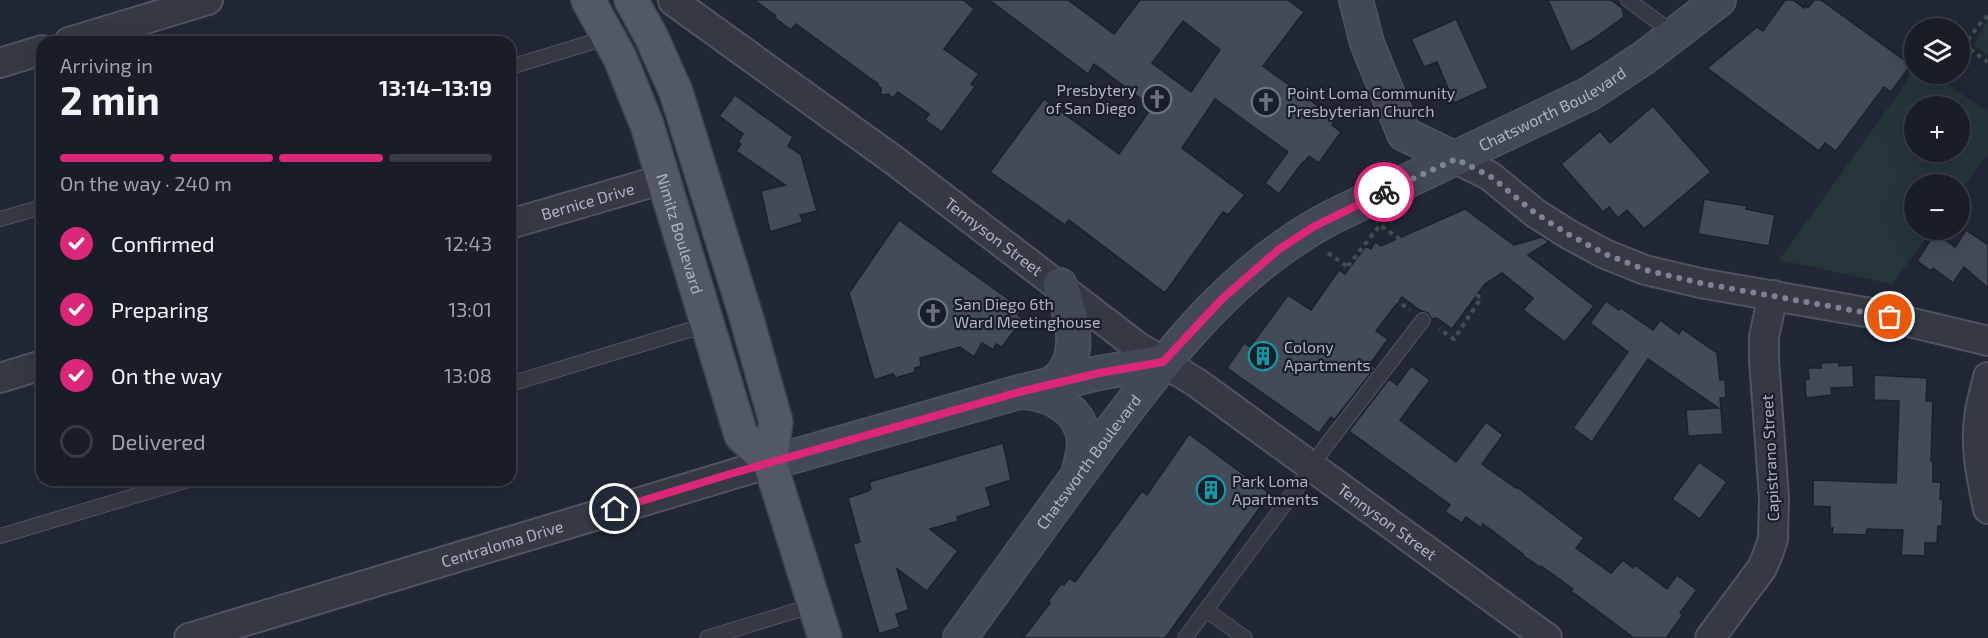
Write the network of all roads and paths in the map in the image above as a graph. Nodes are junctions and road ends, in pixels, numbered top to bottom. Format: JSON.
{"nodes":[{"id":1,"x":208,"y":0,"type":"edge"},
{"id":2,"x":588,"y":0,"type":"edge"},
{"id":3,"x":632,"y":0,"type":"edge"},
{"id":4,"x":1356,"y":0,"type":"edge"},
{"id":5,"x":1628,"y":0,"type":"edge"},
{"id":6,"x":1719,"y":0,"type":"edge"},
{"id":7,"x":674,"y":1,"type":"edge"},
{"id":8,"x":1988,"y":16,"type":"edge"},
{"id":9,"x":1676,"y":35,"type":"junction"},
{"id":10,"x":89,"y":36,"type":"edge"},
{"id":11,"x":609,"y":37,"type":"junction"},
{"id":12,"x":36,"y":52,"type":"edge"},
{"id":13,"x":0,"y":63,"type":"edge"},
{"id":14,"x":1988,"y":63,"type":"edge"},
{"id":15,"x":516,"y":65,"type":"edge"},
{"id":16,"x":1456,"y":159,"type":"junction"},
{"id":17,"x":664,"y":179,"type":"junction"},
{"id":18,"x":36,"y":209,"type":"edge"},
{"id":19,"x":0,"y":219,"type":"edge"},
{"id":20,"x":516,"y":222,"type":"edge"},
{"id":21,"x":1327,"y":252,"type":"dead end"},
{"id":22,"x":1348,"y":266,"type":"junction"},
{"id":23,"x":1060,"y":285,"type":"junction"},
{"id":24,"x":1773,"y":295,"type":"junction"},
{"id":25,"x":1423,"y":320,"type":"junction"},
{"id":26,"x":709,"y":324,"type":"junction"},
{"id":27,"x":1988,"y":341,"type":"edge"},
{"id":28,"x":1163,"y":362,"type":"junction"},
{"id":29,"x":36,"y":367,"type":"edge"},
{"id":30,"x":1988,"y":377,"type":"edge"},
{"id":31,"x":0,"y":378,"type":"edge"},
{"id":32,"x":516,"y":382,"type":"edge"},
{"id":33,"x":1051,"y":384,"type":"junction"},
{"id":34,"x":1019,"y":392,"type":"junction"},
{"id":35,"x":770,"y":463,"type":"junction"},
{"id":36,"x":1313,"y":465,"type":"junction"},
{"id":37,"x":1077,"y":476,"type":"junction"},
{"id":38,"x":168,"y":486,"type":"edge"},
{"id":39,"x":1988,"y":509,"type":"edge"},
{"id":40,"x":0,"y":536,"type":"edge"},
{"id":41,"x":814,"y":605,"type":"junction"},
{"id":42,"x":1206,"y":610,"type":"junction"},
{"id":43,"x":189,"y":638,"type":"edge"},
{"id":44,"x":707,"y":638,"type":"edge"},
{"id":45,"x":825,"y":638,"type":"edge"},
{"id":46,"x":960,"y":638,"type":"edge"},
{"id":47,"x":1185,"y":638,"type":"edge"},
{"id":48,"x":1245,"y":638,"type":"edge"},
{"id":49,"x":1547,"y":638,"type":"edge"},
{"id":50,"x":1710,"y":638,"type":"edge"}],
"edges":[{"from":1,"to":10,"type":"street"},
{"from":2,"to":11,"type":"main road","name":"Nimitz Boulevard"},
{"from":3,"to":35,"type":"main road","name":"Nimitz Boulevard"},
{"from":4,"to":16,"type":"main road"},
{"from":5,"to":9,"type":"lane"},
{"from":6,"to":9,"type":"main road","name":"Chatsworth Boulevard"},
{"from":7,"to":23,"type":"street","name":"Tennyson Street"},
{"from":8,"to":14,"type":"path"},
{"from":9,"to":16,"type":"main road","name":"Chatsworth Boulevard"},
{"from":11,"to":15,"type":"lane"},
{"from":11,"to":17,"type":"main road","name":"Nimitz Boulevard"},
{"from":12,"to":13,"type":"street"},
{"from":16,"to":24,"type":"street"},
{"from":16,"to":28,"type":"main road","name":"Chatsworth Boulevard"},
{"from":17,"to":20,"type":"street","name":"Bernice Drive"},
{"from":17,"to":26,"type":"main road","name":"Nimitz Boulevard"},
{"from":18,"to":19,"type":"lane"},
{"from":21,"to":22,"type":"path"},
{"from":22,"to":25,"type":"path"},
{"from":22,"to":25,"type":"path"},
{"from":23,"to":28,"type":"street","name":"Tennyson Street"},
{"from":23,"to":33,"type":"main road"},
{"from":24,"to":27,"type":"street"},
{"from":24,"to":50,"type":"street","name":"Capistrano Street"},
{"from":25,"to":36,"type":"lane"},
{"from":26,"to":32,"type":"lane"},
{"from":26,"to":35,"type":"main road","name":"Nimitz Boulevard"},
{"from":28,"to":33,"type":"main road","name":"Centraloma Drive"},
{"from":28,"to":36,"type":"street","name":"Tennyson Street"},
{"from":28,"to":37,"type":"main road","name":"Chatsworth Boulevard"},
{"from":29,"to":31,"type":"street"},
{"from":30,"to":39,"type":"street"},
{"from":33,"to":34,"type":"main road","name":"Centraloma Drive"},
{"from":34,"to":35,"type":"main road","name":"Centraloma Drive"},
{"from":34,"to":37,"type":"main road"},
{"from":35,"to":41,"type":"main road","name":"Nimitz Boulevard"},
{"from":35,"to":43,"type":"street","name":"Centraloma Drive"},
{"from":36,"to":42,"type":"lane"},
{"from":36,"to":49,"type":"street","name":"Tennyson Street"},
{"from":37,"to":46,"type":"main road","name":"Chatsworth Boulevard"},
{"from":38,"to":40,"type":"lane"},
{"from":41,"to":44,"type":"lane"},
{"from":41,"to":45,"type":"main road","name":"Nimitz Boulevard"},
{"from":42,"to":47,"type":"lane"},
{"from":42,"to":48,"type":"lane"}]}
